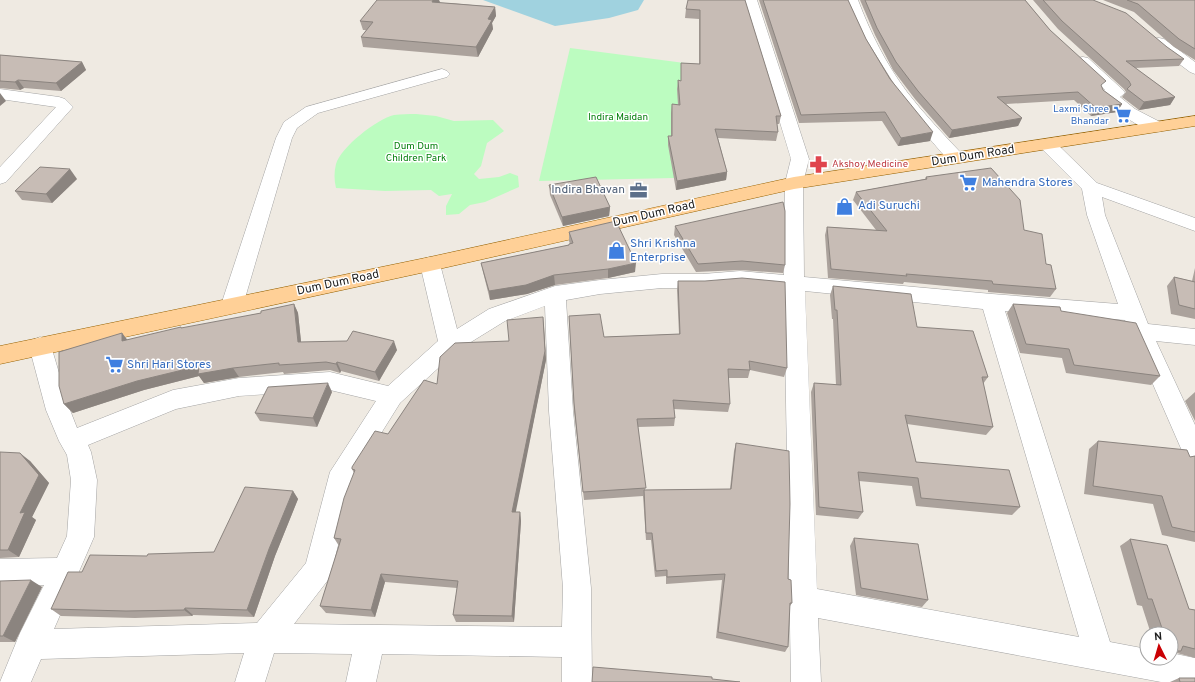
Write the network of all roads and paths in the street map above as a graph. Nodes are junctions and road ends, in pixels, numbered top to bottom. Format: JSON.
{"nodes":[{"id":1,"x":750,"y":0,"type":"edge"},
{"id":2,"x":851,"y":0,"type":"edge"},
{"id":3,"x":1151,"y":36,"type":"edge"},
{"id":4,"x":1070,"y":50,"type":"edge"},
{"id":5,"x":1195,"y":69,"type":"edge"},
{"id":6,"x":442,"y":74,"type":"dead end"},
{"id":7,"x":0,"y":94,"type":"edge"},
{"id":8,"x":1195,"y":121,"type":"edge"},
{"id":9,"x":1156,"y":127,"type":"junction"},
{"id":10,"x":1046,"y":144,"type":"junction"},
{"id":11,"x":956,"y":158,"type":"junction"},
{"id":12,"x":0,"y":178,"type":"edge"},
{"id":13,"x":794,"y":183,"type":"junction"},
{"id":14,"x":1091,"y":187,"type":"junction"},
{"id":15,"x":1195,"y":224,"type":"edge"},
{"id":16,"x":430,"y":264,"type":"junction"},
{"id":17,"x":794,"y":283,"type":"junction"},
{"id":18,"x":555,"y":294,"type":"junction"},
{"id":19,"x":992,"y":302,"type":"junction"},
{"id":20,"x":232,"y":305,"type":"junction"},
{"id":21,"x":1136,"y":322,"type":"junction"},
{"id":22,"x":1195,"y":337,"type":"edge"},
{"id":23,"x":450,"y":344,"type":"junction"},
{"id":24,"x":40,"y":346,"type":"junction"},
{"id":25,"x":0,"y":355,"type":"edge"},
{"id":26,"x":392,"y":396,"type":"junction"},
{"id":27,"x":71,"y":441,"type":"junction"},
{"id":28,"x":1195,"y":452,"type":"edge"},
{"id":29,"x":63,"y":571,"type":"junction"},
{"id":30,"x":0,"y":573,"type":"edge"},
{"id":31,"x":803,"y":601,"type":"junction"},
{"id":32,"x":264,"y":638,"type":"junction"},
{"id":33,"x":370,"y":640,"type":"junction"},
{"id":34,"x":577,"y":642,"type":"junction"},
{"id":35,"x":31,"y":644,"type":"junction"},
{"id":36,"x":1099,"y":656,"type":"junction"},
{"id":37,"x":1195,"y":674,"type":"edge"},
{"id":38,"x":15,"y":682,"type":"edge"},
{"id":39,"x":250,"y":682,"type":"edge"},
{"id":40,"x":361,"y":682,"type":"edge"},
{"id":41,"x":577,"y":682,"type":"edge"},
{"id":42,"x":806,"y":682,"type":"edge"}],
"edges":[{"from":1,"to":13,"type":"street"},
{"from":2,"to":11,"type":"street"},
{"from":3,"to":5,"type":"street"},
{"from":4,"to":9,"type":"street"},
{"from":6,"to":20,"type":"street"},
{"from":7,"to":12,"type":"street"},
{"from":8,"to":9,"type":"main road","name":"Dum Dum Road"},
{"from":9,"to":10,"type":"main road","name":"Dum Dum Road"},
{"from":10,"to":11,"type":"main road","name":"Dum Dum Road"},
{"from":10,"to":14,"type":"street"},
{"from":11,"to":13,"type":"main road","name":"Dum Dum Road"},
{"from":13,"to":16,"type":"main road","name":"Dum Dum Road"},
{"from":13,"to":17,"type":"street"},
{"from":14,"to":15,"type":"street"},
{"from":14,"to":21,"type":"street"},
{"from":16,"to":20,"type":"main road","name":"Dum Dum Road"},
{"from":16,"to":23,"type":"street"},
{"from":17,"to":18,"type":"street"},
{"from":17,"to":19,"type":"street"},
{"from":17,"to":31,"type":"street"},
{"from":18,"to":23,"type":"street"},
{"from":18,"to":34,"type":"street"},
{"from":19,"to":21,"type":"street"},
{"from":19,"to":36,"type":"street"},
{"from":20,"to":24,"type":"main road","name":"Dum Dum Road"},
{"from":21,"to":22,"type":"street"},
{"from":21,"to":28,"type":"street"},
{"from":23,"to":26,"type":"street"},
{"from":24,"to":25,"type":"main road","name":"Dum Dum Road"},
{"from":24,"to":27,"type":"street"},
{"from":26,"to":27,"type":"street"},
{"from":26,"to":32,"type":"street"},
{"from":27,"to":29,"type":"street"},
{"from":29,"to":30,"type":"street"},
{"from":29,"to":35,"type":"street"},
{"from":31,"to":36,"type":"street"},
{"from":31,"to":42,"type":"street"},
{"from":32,"to":33,"type":"street"},
{"from":32,"to":35,"type":"street"},
{"from":32,"to":39,"type":"street"},
{"from":33,"to":34,"type":"street"},
{"from":33,"to":40,"type":"street"},
{"from":34,"to":41,"type":"street"},
{"from":35,"to":38,"type":"street"},
{"from":36,"to":37,"type":"street"}]}
